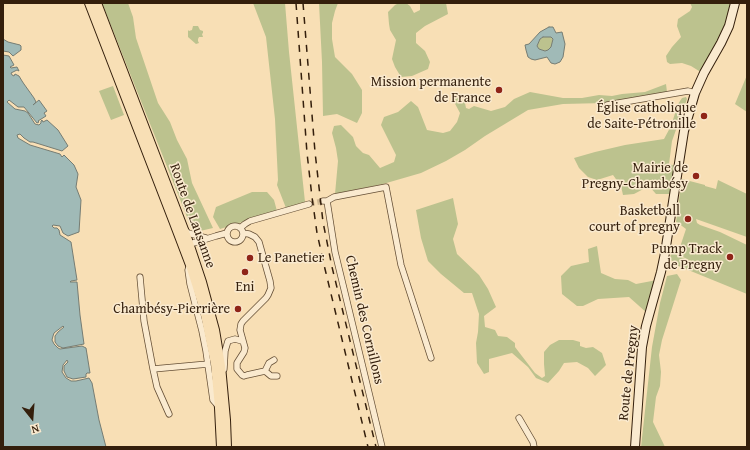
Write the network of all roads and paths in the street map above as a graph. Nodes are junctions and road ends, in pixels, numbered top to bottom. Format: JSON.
{"nodes":[{"id":1,"x":89,"y":3,"type":"edge"},
{"id":2,"x":97,"y":3,"type":"edge"},
{"id":3,"x":735,"y":3,"type":"edge"},
{"id":4,"x":695,"y":93,"type":"junction"},
{"id":5,"x":607,"y":105,"type":"dead end"},
{"id":6,"x":309,"y":204,"type":"tunnel mouth"},
{"id":7,"x":184,"y":230,"type":"junction"},
{"id":8,"x":242,"y":231,"type":"junction"},
{"id":9,"x":227,"y":233,"type":"junction"},
{"id":10,"x":206,"y":239,"type":"junction"},
{"id":11,"x":187,"y":246,"type":"junction"},
{"id":12,"x":190,"y":265,"type":"junction"},
{"id":13,"x":140,"y":277,"type":"dead end"},
{"id":14,"x":242,"y":341,"type":"junction"},
{"id":15,"x":431,"y":358,"type":"dead end"},
{"id":16,"x":274,"y":360,"type":"dead end"},
{"id":17,"x":208,"y":364,"type":"junction"},
{"id":18,"x":153,"y":369,"type":"junction"},
{"id":19,"x":265,"y":371,"type":"junction"},
{"id":20,"x":277,"y":376,"type":"dead end"},
{"id":21,"x":224,"y":384,"type":"junction"},
{"id":22,"x":219,"y":408,"type":"junction"},
{"id":23,"x":169,"y":414,"type":"dead end"},
{"id":24,"x":519,"y":418,"type":"dead end"},
{"id":25,"x":221,"y":447,"type":"edge"},
{"id":26,"x":227,"y":447,"type":"edge"},
{"id":27,"x":382,"y":447,"type":"edge"},
{"id":28,"x":534,"y":447,"type":"edge"},
{"id":29,"x":634,"y":447,"type":"edge"}],
"edges":[{"from":1,"to":11,"type":"main road","name":"Route de Lausanne"},
{"from":2,"to":7,"type":"main road","name":"Route de Lausanne"},
{"from":3,"to":4,"type":"street","name":"Route de Pregny"},
{"from":4,"to":5,"type":"street"},
{"from":4,"to":29,"type":"street","name":"Route de Pregny"},
{"from":6,"to":8,"type":"street"},
{"from":7,"to":10,"type":"street"},
{"from":7,"to":11,"type":"main road","name":"Route de Lausanne"},
{"from":8,"to":9,"type":"street"},
{"from":8,"to":9,"type":"street"},
{"from":8,"to":14,"type":"street"},
{"from":9,"to":10,"type":"street"},
{"from":10,"to":11,"type":"street"},
{"from":11,"to":12,"type":"main road","name":"Route de Lausanne"},
{"from":11,"to":21,"type":"main road","name":"Route de Lausanne"},
{"from":12,"to":17,"type":"street","name":"Route de Lausanne"},
{"from":12,"to":22,"type":"main road","name":"Route de Lausanne"},
{"from":13,"to":18,"type":"street"},
{"from":14,"to":19,"type":"street"},
{"from":14,"to":21,"type":"street"},
{"from":15,"to":27,"type":"street","name":"Chemin des Cornillons"},
{"from":16,"to":19,"type":"street"},
{"from":17,"to":18,"type":"street"},
{"from":17,"to":22,"type":"street","name":"Route de Lausanne"},
{"from":18,"to":23,"type":"street"},
{"from":19,"to":20,"type":"street"},
{"from":21,"to":26,"type":"main road","name":"Route de Lausanne"},
{"from":22,"to":25,"type":"main road","name":"Route de Lausanne"},
{"from":24,"to":28,"type":"street"}]}
